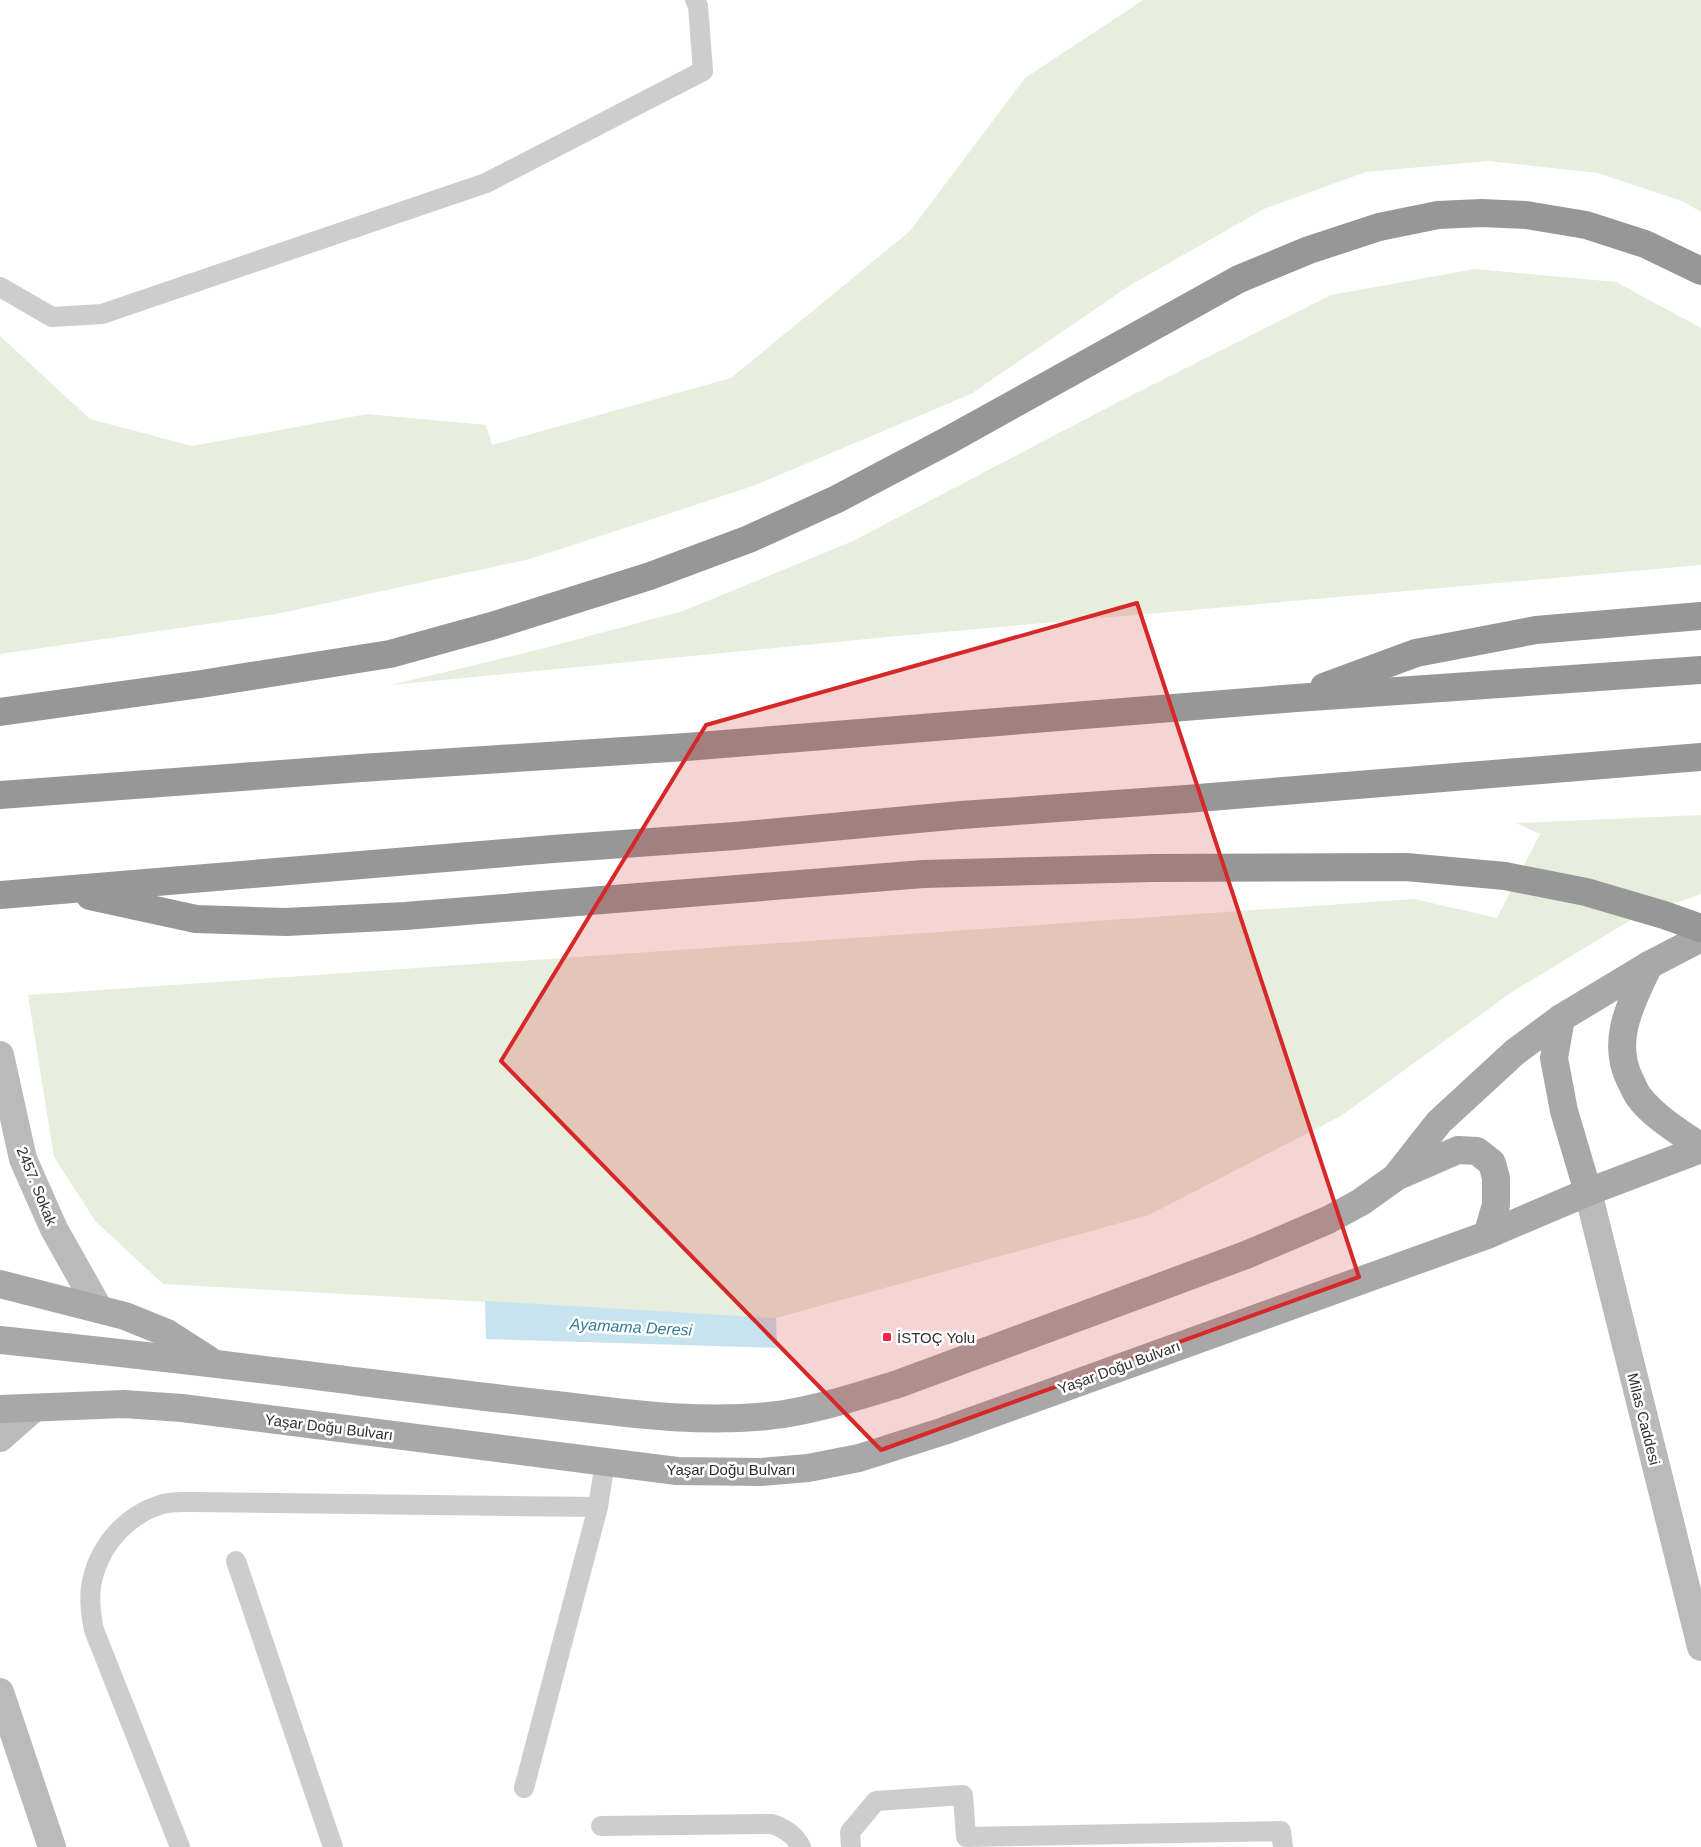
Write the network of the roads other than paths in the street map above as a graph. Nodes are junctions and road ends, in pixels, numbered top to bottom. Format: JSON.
{"nodes":[{"id":1,"x":695,"y":0,"type":"edge"},
{"id":2,"x":1701,"y":272,"type":"edge"},
{"id":3,"x":0,"y":287,"type":"edge"},
{"id":4,"x":1701,"y":616,"type":"edge"},
{"id":5,"x":1701,"y":670,"type":"edge"},
{"id":6,"x":1296,"y":698,"type":"junction"},
{"id":7,"x":5,"y":712,"type":"edge"},
{"id":8,"x":1701,"y":757,"type":"edge"},
{"id":9,"x":1664,"y":759,"type":"junction"},
{"id":10,"x":1701,"y":765,"type":"edge"},
{"id":11,"x":13,"y":794,"type":"edge"},
{"id":12,"x":59,"y":889,"type":"junction"},
{"id":13,"x":0,"y":895,"type":"edge"},
{"id":14,"x":1701,"y":928,"type":"edge"},
{"id":15,"x":1701,"y":938,"type":"edge"},
{"id":16,"x":1649,"y":964,"type":"junction"},
{"id":17,"x":1561,"y":1018,"type":"junction"},
{"id":18,"x":0,"y":1055,"type":"edge"},
{"id":19,"x":1701,"y":1148,"type":"edge"},
{"id":20,"x":1396,"y":1177,"type":"junction"},
{"id":21,"x":1588,"y":1192,"type":"junction"},
{"id":22,"x":1487,"y":1235,"type":"junction"},
{"id":23,"x":0,"y":1284,"type":"edge"},
{"id":24,"x":99,"y":1308,"type":"junction"},
{"id":25,"x":0,"y":1340,"type":"edge"},
{"id":26,"x":212,"y":1362,"type":"junction"},
{"id":27,"x":34,"y":1408,"type":"junction"},
{"id":28,"x":0,"y":1409,"type":"edge"},
{"id":29,"x":0,"y":1438,"type":"edge"},
{"id":30,"x":605,"y":1462,"type":"junction"},
{"id":31,"x":598,"y":1506,"type":"junction"},
{"id":32,"x":236,"y":1561,"type":"dead end"},
{"id":33,"x":1701,"y":1647,"type":"edge"},
{"id":34,"x":0,"y":1692,"type":"edge"},
{"id":35,"x":524,"y":1788,"type":"dead end"},
{"id":36,"x":600,"y":1826,"type":"dead end"},
{"id":37,"x":1178,"y":1840,"type":"edge"},
{"id":38,"x":1086,"y":1841,"type":"edge"},
{"id":39,"x":52,"y":1847,"type":"edge"},
{"id":40,"x":180,"y":1847,"type":"edge"},
{"id":41,"x":333,"y":1847,"type":"edge"},
{"id":42,"x":801,"y":1847,"type":"edge"},
{"id":43,"x":851,"y":1847,"type":"edge"},
{"id":44,"x":1283,"y":1847,"type":"edge"}],
"edges":[{"from":1,"to":3,"type":"lane"},
{"from":2,"to":7,"type":"highway"},
{"from":4,"to":6,"type":"highway"},
{"from":5,"to":6,"type":"highway"},
{"from":6,"to":11,"type":"highway"},
{"from":8,"to":9,"type":"highway"},
{"from":9,"to":10,"type":"highway"},
{"from":9,"to":12,"type":"highway"},
{"from":12,"to":13,"type":"highway"},
{"from":12,"to":14,"type":"highway"},
{"from":15,"to":16,"type":"main road"},
{"from":16,"to":17,"type":"main road"},
{"from":16,"to":19,"type":"main road"},
{"from":17,"to":20,"type":"main road"},
{"from":17,"to":21,"type":"main road"},
{"from":18,"to":24,"type":"main road","name":"2457. Sokak"},
{"from":19,"to":21,"type":"main road","name":"Yaşar Doğu Bulvarı"},
{"from":20,"to":22,"type":"main road"},
{"from":20,"to":26,"type":"main road"},
{"from":21,"to":22,"type":"main road","name":"Yaşar Doğu Bulvarı"},
{"from":21,"to":33,"type":"main road","name":"Milas Caddesi"},
{"from":22,"to":30,"type":"main road","name":"Yaşar Doğu Bulvarı"},
{"from":23,"to":24,"type":"main road"},
{"from":24,"to":26,"type":"main road"},
{"from":25,"to":26,"type":"main road"},
{"from":27,"to":28,"type":"main road","name":"Yaşar Doğu Bulvarı"},
{"from":27,"to":29,"type":"main road"},
{"from":27,"to":30,"type":"main road","name":"Yaşar Doğu Bulvarı"},
{"from":30,"to":31,"type":"lane"},
{"from":31,"to":35,"type":"lane"},
{"from":31,"to":40,"type":"lane"},
{"from":32,"to":41,"type":"lane"},
{"from":34,"to":39,"type":"main road"},
{"from":36,"to":42,"type":"lane"},
{"from":37,"to":38,"type":"lane"},
{"from":37,"to":44,"type":"lane"},
{"from":38,"to":43,"type":"lane"}]}
